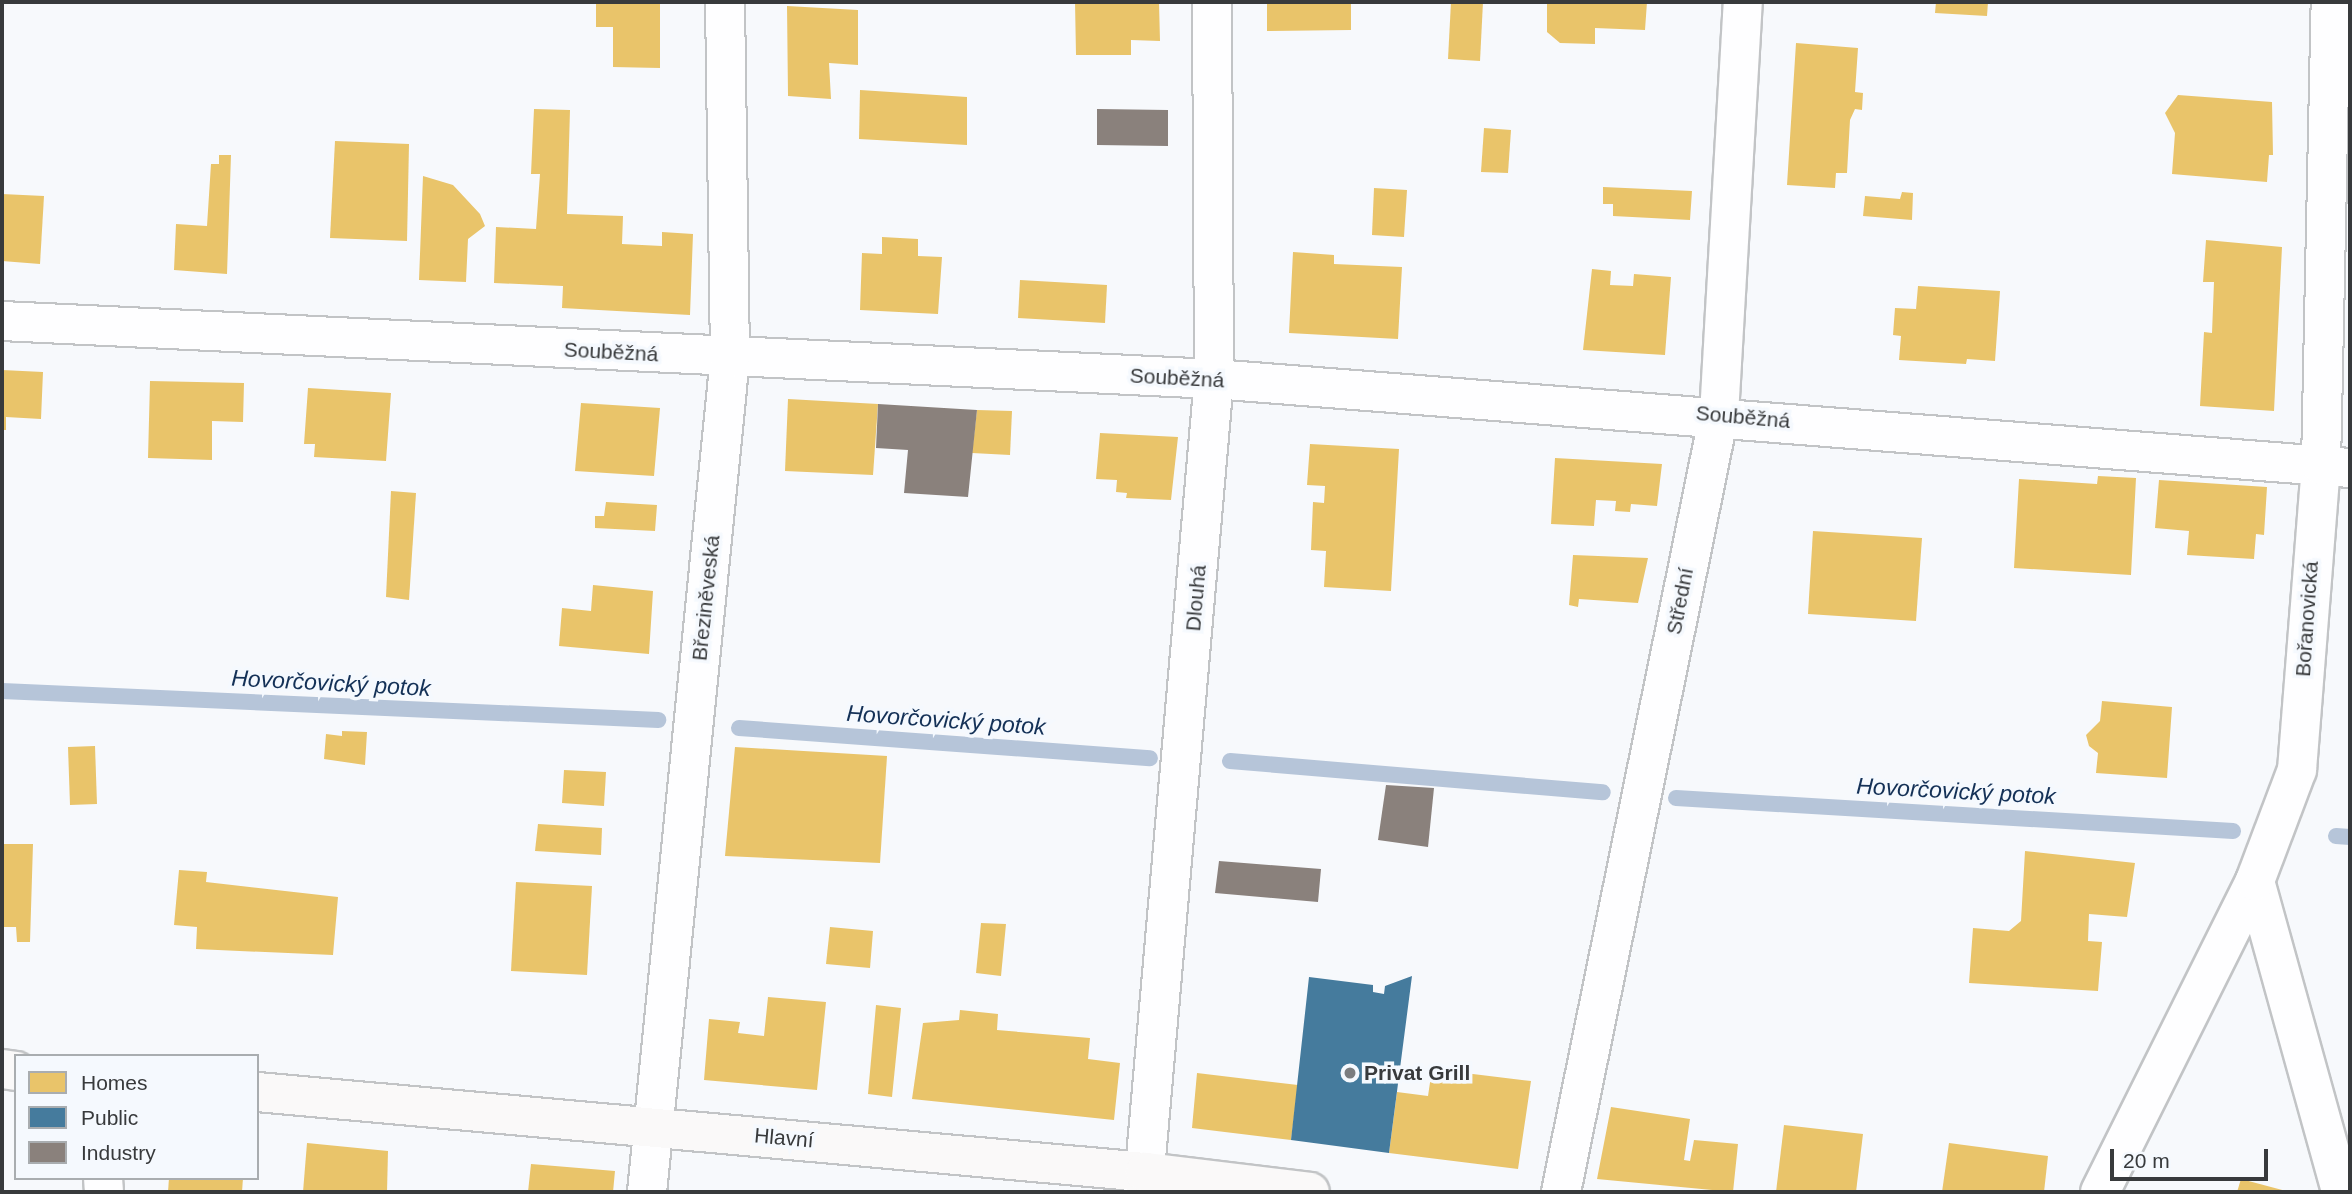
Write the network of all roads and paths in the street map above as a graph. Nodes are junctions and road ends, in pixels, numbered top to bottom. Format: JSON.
{"nodes":[{"id":1,"x":725,"y":2,"type":"edge"},
{"id":2,"x":1212,"y":2,"type":"edge"},
{"id":3,"x":1742,"y":2,"type":"edge"},
{"id":4,"x":2331,"y":2,"type":"edge"},
{"id":5,"x":2,"y":321,"type":"edge"},
{"id":6,"x":730,"y":358,"type":"junction"},
{"id":7,"x":1214,"y":379,"type":"junction"},
{"id":8,"x":1720,"y":415,"type":"junction"},
{"id":9,"x":2336,"y":466,"type":"edge"},
{"id":10,"x":2255,"y":881,"type":"junction"},
{"id":11,"x":259,"y":1092,"type":"edge"},
{"id":12,"x":653,"y":1128,"type":"junction"},
{"id":13,"x":1144,"y":1182,"type":"edge"},
{"id":14,"x":647,"y":1192,"type":"edge"},
{"id":15,"x":1310,"y":1192,"type":"edge"},
{"id":16,"x":1561,"y":1192,"type":"edge"},
{"id":17,"x":2100,"y":1192,"type":"edge"},
{"id":18,"x":2341,"y":1192,"type":"edge"}],
"edges":[{"from":1,"to":6,"type":"street","name":"Březiněveská"},
{"from":2,"to":7,"type":"street","name":"Dlouhá"},
{"from":3,"to":8,"type":"street","name":"Střední"},
{"from":4,"to":9,"type":"street","name":"Bořanovická"},
{"from":5,"to":6,"type":"street","name":"Souběžná"},
{"from":6,"to":7,"type":"street","name":"Souběžná"},
{"from":6,"to":12,"type":"street","name":"Březiněveská"},
{"from":7,"to":8,"type":"street","name":"Souběžná"},
{"from":7,"to":13,"type":"street","name":"Dlouhá"},
{"from":8,"to":9,"type":"street","name":"Souběžná"},
{"from":8,"to":16,"type":"street","name":"Střední"},
{"from":9,"to":10,"type":"street","name":"Bořanovická"},
{"from":10,"to":17,"type":"street","name":"Bořanovická"},
{"from":10,"to":18,"type":"street"},
{"from":11,"to":12,"type":"street","name":"Hlavní"},
{"from":12,"to":13,"type":"street","name":"Hlavní"},
{"from":12,"to":14,"type":"street","name":"Březiněveská"},
{"from":13,"to":15,"type":"street","name":"Hlavní"}]}
